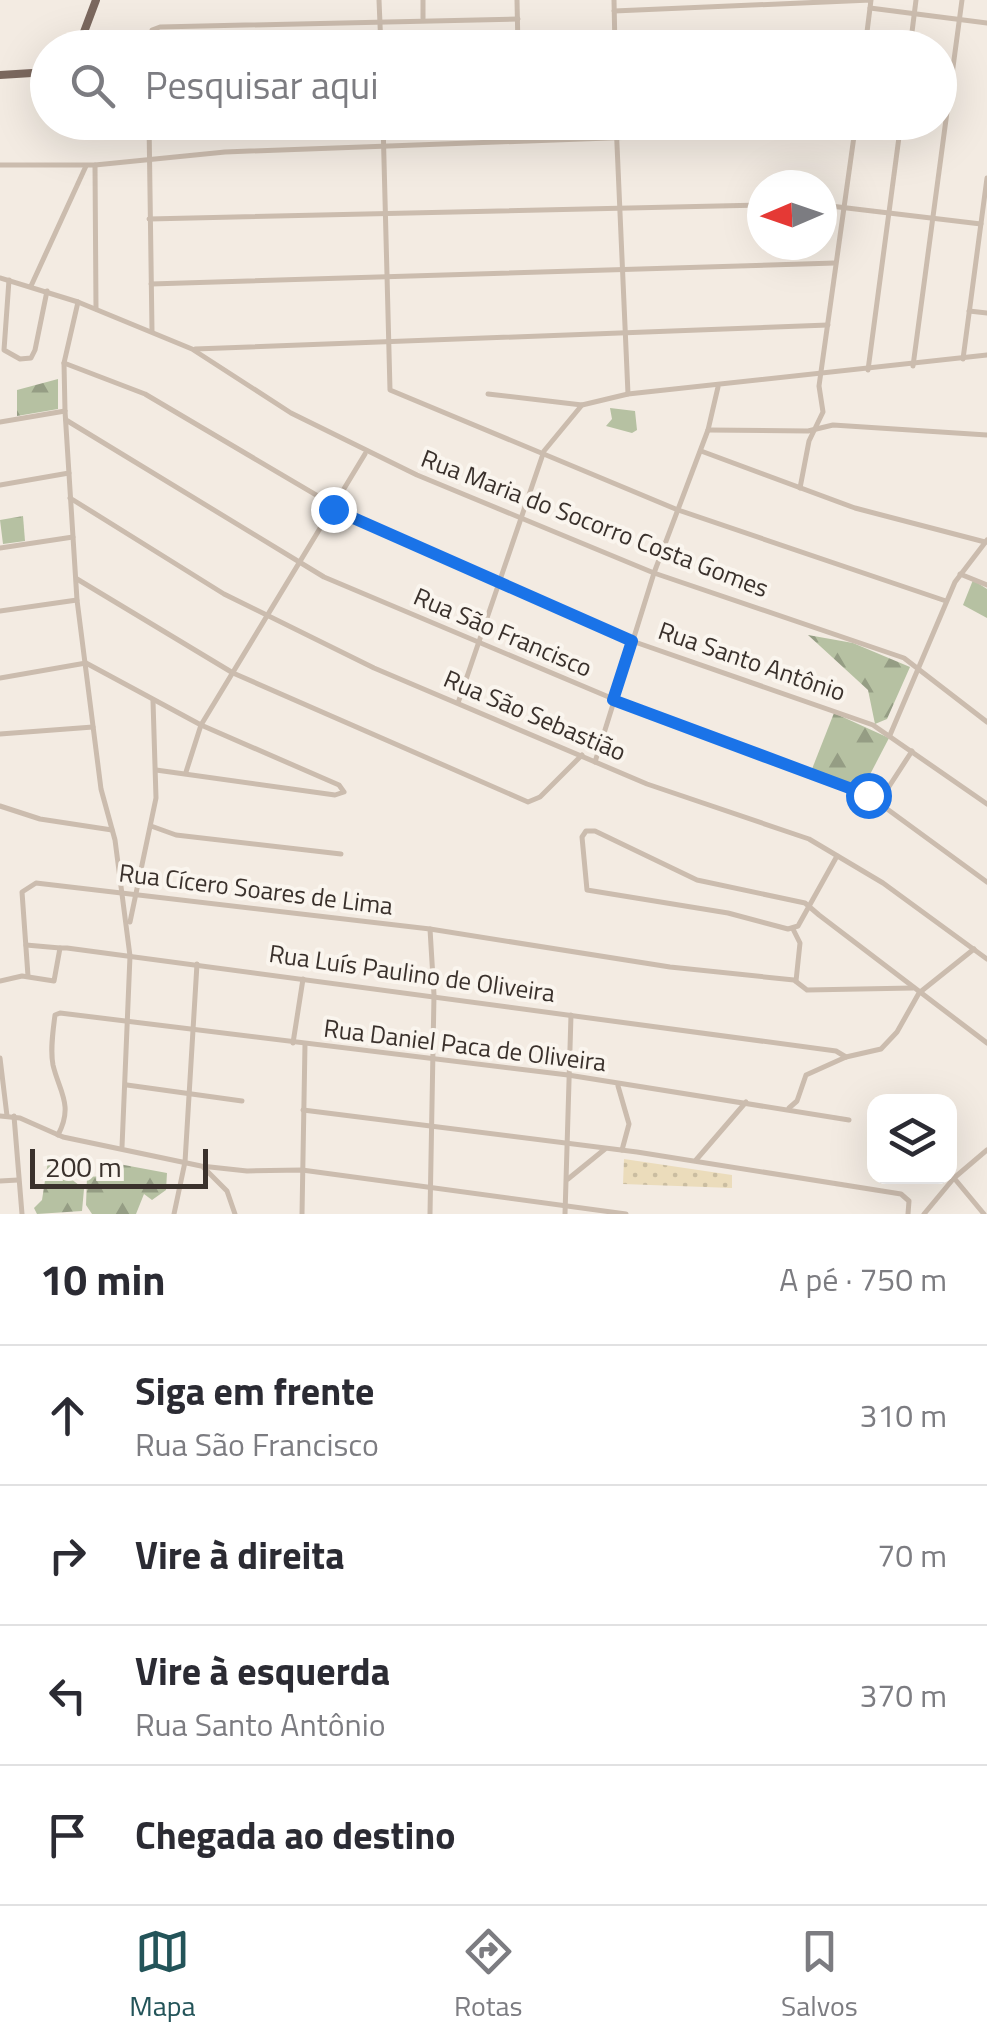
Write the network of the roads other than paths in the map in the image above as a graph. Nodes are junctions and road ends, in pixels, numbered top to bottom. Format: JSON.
{"nodes":[{"id":1,"x":96,"y":0,"type":"edge"},
{"id":2,"x":379,"y":0,"type":"edge"},
{"id":3,"x":422,"y":0,"type":"edge"},
{"id":4,"x":517,"y":0,"type":"edge"},
{"id":5,"x":614,"y":0,"type":"edge"},
{"id":6,"x":916,"y":0,"type":"edge"},
{"id":7,"x":962,"y":0,"type":"edge"},
{"id":8,"x":870,"y":4,"type":"edge"},
{"id":9,"x":614,"y":11,"type":"junction"},
{"id":10,"x":915,"y":14,"type":"junction"},
{"id":11,"x":423,"y":18,"type":"junction"},
{"id":12,"x":518,"y":18,"type":"junction"},
{"id":13,"x":380,"y":19,"type":"junction"},
{"id":14,"x":959,"y":20,"type":"junction"},
{"id":15,"x":987,"y":22,"type":"edge"},
{"id":16,"x":85,"y":30,"type":"edge"},
{"id":17,"x":152,"y":30,"type":"edge"},
{"id":18,"x":380,"y":30,"type":"edge"},
{"id":19,"x":518,"y":30,"type":"edge"},
{"id":20,"x":614,"y":30,"type":"edge"},
{"id":21,"x":867,"y":30,"type":"edge"},
{"id":22,"x":913,"y":30,"type":"edge"},
{"id":23,"x":957,"y":35,"type":"edge"},
{"id":24,"x":30,"y":73,"type":"edge"},
{"id":25,"x":0,"y":74,"type":"edge"},
{"id":26,"x":149,"y":140,"type":"edge"},
{"id":27,"x":384,"y":140,"type":"edge"},
{"id":28,"x":574,"y":140,"type":"edge"},
{"id":29,"x":616,"y":140,"type":"edge"},
{"id":30,"x":853,"y":140,"type":"edge"},
{"id":31,"x":899,"y":140,"type":"edge"},
{"id":32,"x":943,"y":140,"type":"edge"},
{"id":33,"x":384,"y":149,"type":"junction"},
{"id":34,"x":148,"y":160,"type":"junction"},
{"id":35,"x":0,"y":165,"type":"edge"},
{"id":36,"x":87,"y":166,"type":"junction"},
{"id":37,"x":95,"y":166,"type":"junction"},
{"id":38,"x":987,"y":178,"type":"edge"},
{"id":39,"x":837,"y":204,"type":"edge"},
{"id":40,"x":843,"y":204,"type":"junction"},
{"id":41,"x":747,"y":205,"type":"edge"},
{"id":42,"x":619,"y":206,"type":"junction"},
{"id":43,"x":889,"y":211,"type":"junction"},
{"id":44,"x":386,"y":212,"type":"junction"},
{"id":45,"x":933,"y":216,"type":"junction"},
{"id":46,"x":150,"y":220,"type":"junction"},
{"id":47,"x":980,"y":224,"type":"junction"},
{"id":48,"x":983,"y":236,"type":"edge"},
{"id":49,"x":836,"y":263,"type":"junction"},
{"id":50,"x":623,"y":269,"type":"junction"},
{"id":51,"x":0,"y":278,"type":"edge"},
{"id":52,"x":388,"y":278,"type":"junction"},
{"id":53,"x":9,"y":280,"type":"junction"},
{"id":54,"x":152,"y":284,"type":"junction"},
{"id":55,"x":31,"y":286,"type":"junction"},
{"id":56,"x":48,"y":291,"type":"junction"},
{"id":57,"x":78,"y":302,"type":"junction"},
{"id":58,"x":96,"y":309,"type":"junction"},
{"id":59,"x":969,"y":311,"type":"junction"},
{"id":60,"x":987,"y":314,"type":"edge"},
{"id":61,"x":828,"y":325,"type":"junction"},
{"id":62,"x":152,"y":331,"type":"junction"},
{"id":63,"x":624,"y":332,"type":"junction"},
{"id":64,"x":390,"y":340,"type":"junction"},
{"id":65,"x":192,"y":349,"type":"junction"},
{"id":66,"x":987,"y":355,"type":"edge"},
{"id":67,"x":963,"y":360,"type":"junction"},
{"id":68,"x":64,"y":363,"type":"junction"},
{"id":69,"x":913,"y":366,"type":"junction"},
{"id":70,"x":868,"y":370,"type":"junction"},
{"id":71,"x":822,"y":374,"type":"junction"},
{"id":72,"x":718,"y":386,"type":"junction"},
{"id":73,"x":488,"y":394,"type":"dead end"},
{"id":74,"x":628,"y":394,"type":"junction"},
{"id":75,"x":582,"y":404,"type":"junction"},
{"id":76,"x":65,"y":411,"type":"junction"},
{"id":77,"x":66,"y":420,"type":"junction"},
{"id":78,"x":0,"y":422,"type":"edge"},
{"id":79,"x":708,"y":430,"type":"junction"},
{"id":80,"x":814,"y":430,"type":"junction"},
{"id":81,"x":987,"y":435,"type":"edge"},
{"id":82,"x":544,"y":451,"type":"junction"},
{"id":83,"x":700,"y":451,"type":"junction"},
{"id":84,"x":365,"y":454,"type":"junction"},
{"id":85,"x":70,"y":473,"type":"junction"},
{"id":86,"x":0,"y":485,"type":"edge"},
{"id":87,"x":800,"y":488,"type":"junction"},
{"id":88,"x":70,"y":498,"type":"junction"},
{"id":89,"x":333,"y":509,"type":"junction"},
{"id":90,"x":678,"y":510,"type":"junction"},
{"id":91,"x":519,"y":516,"type":"junction"},
{"id":92,"x":73,"y":537,"type":"junction"},
{"id":93,"x":986,"y":541,"type":"edge"},
{"id":94,"x":0,"y":548,"type":"edge"},
{"id":95,"x":299,"y":564,"type":"junction"},
{"id":96,"x":654,"y":572,"type":"junction"},
{"id":97,"x":960,"y":574,"type":"junction"},
{"id":98,"x":76,"y":578,"type":"junction"},
{"id":99,"x":498,"y":581,"type":"junction"},
{"id":100,"x":987,"y":585,"type":"edge"},
{"id":101,"x":77,"y":600,"type":"junction"},
{"id":102,"x":946,"y":601,"type":"junction"},
{"id":103,"x":0,"y":611,"type":"edge"},
{"id":104,"x":267,"y":618,"type":"junction"},
{"id":105,"x":632,"y":641,"type":"junction"},
{"id":106,"x":478,"y":643,"type":"junction"},
{"id":107,"x":86,"y":664,"type":"junction"},
{"id":108,"x":918,"y":666,"type":"junction"},
{"id":109,"x":232,"y":672,"type":"junction"},
{"id":110,"x":0,"y":678,"type":"edge"},
{"id":111,"x":613,"y":700,"type":"junction"},
{"id":112,"x":153,"y":701,"type":"junction"},
{"id":113,"x":458,"y":703,"type":"junction"},
{"id":114,"x":987,"y":722,"type":"edge"},
{"id":115,"x":201,"y":725,"type":"junction"},
{"id":116,"x":93,"y":726,"type":"junction"},
{"id":117,"x":0,"y":734,"type":"edge"},
{"id":118,"x":890,"y":735,"type":"junction"},
{"id":119,"x":912,"y":751,"type":"junction"},
{"id":120,"x":582,"y":755,"type":"junction"},
{"id":121,"x":596,"y":762,"type":"junction"},
{"id":122,"x":156,"y":770,"type":"junction"},
{"id":123,"x":186,"y":772,"type":"junction"},
{"id":124,"x":879,"y":802,"type":"junction"},
{"id":125,"x":987,"y":804,"type":"edge"},
{"id":126,"x":0,"y":806,"type":"edge"},
{"id":127,"x":150,"y":826,"type":"junction"},
{"id":128,"x":112,"y":830,"type":"junction"},
{"id":129,"x":341,"y":854,"type":"dead end"},
{"id":130,"x":837,"y":856,"type":"junction"},
{"id":131,"x":987,"y":882,"type":"edge"},
{"id":132,"x":124,"y":893,"type":"junction"},
{"id":133,"x":136,"y":894,"type":"junction"},
{"id":134,"x":810,"y":906,"type":"junction"},
{"id":135,"x":430,"y":929,"type":"junction"},
{"id":136,"x":792,"y":929,"type":"junction"},
{"id":137,"x":128,"y":930,"type":"junction"},
{"id":138,"x":26,"y":945,"type":"junction"},
{"id":139,"x":60,"y":948,"type":"junction"},
{"id":140,"x":974,"y":949,"type":"junction"},
{"id":141,"x":130,"y":956,"type":"junction"},
{"id":142,"x":987,"y":959,"type":"edge"},
{"id":143,"x":198,"y":964,"type":"junction"},
{"id":144,"x":28,"y":976,"type":"junction"},
{"id":145,"x":303,"y":979,"type":"junction"},
{"id":146,"x":796,"y":980,"type":"junction"},
{"id":147,"x":0,"y":981,"type":"edge"},
{"id":148,"x":916,"y":991,"type":"junction"},
{"id":149,"x":434,"y":996,"type":"junction"},
{"id":150,"x":572,"y":1015,"type":"junction"},
{"id":151,"x":130,"y":1021,"type":"junction"},
{"id":152,"x":192,"y":1030,"type":"junction"},
{"id":153,"x":293,"y":1043,"type":"junction"},
{"id":154,"x":987,"y":1043,"type":"edge"},
{"id":155,"x":304,"y":1044,"type":"junction"},
{"id":156,"x":846,"y":1057,"type":"junction"},
{"id":157,"x":0,"y":1058,"type":"edge"},
{"id":158,"x":431,"y":1059,"type":"junction"},
{"id":159,"x":568,"y":1074,"type":"junction"},
{"id":160,"x":127,"y":1085,"type":"junction"},
{"id":161,"x":618,"y":1086,"type":"junction"},
{"id":162,"x":189,"y":1096,"type":"junction"},
{"id":163,"x":242,"y":1101,"type":"dead end"},
{"id":164,"x":746,"y":1102,"type":"junction"},
{"id":165,"x":303,"y":1110,"type":"junction"},
{"id":166,"x":786,"y":1110,"type":"junction"},
{"id":167,"x":7,"y":1116,"type":"edge"},
{"id":168,"x":850,"y":1120,"type":"dead end"},
{"id":169,"x":430,"y":1122,"type":"junction"},
{"id":170,"x":58,"y":1136,"type":"junction"},
{"id":171,"x":567,"y":1143,"type":"junction"},
{"id":172,"x":122,"y":1147,"type":"junction"},
{"id":173,"x":604,"y":1149,"type":"junction"},
{"id":174,"x":622,"y":1150,"type":"junction"},
{"id":175,"x":987,"y":1150,"type":"edge"},
{"id":176,"x":696,"y":1160,"type":"junction"},
{"id":177,"x":185,"y":1162,"type":"junction"},
{"id":178,"x":201,"y":1166,"type":"junction"},
{"id":179,"x":302,"y":1170,"type":"junction"},
{"id":180,"x":957,"y":1175,"type":"edge"},
{"id":181,"x":18,"y":1180,"type":"junction"},
{"id":182,"x":0,"y":1181,"type":"edge"},
{"id":183,"x":566,"y":1182,"type":"junction"},
{"id":184,"x":957,"y":1182,"type":"edge"},
{"id":185,"x":949,"y":1184,"type":"edge"},
{"id":186,"x":431,"y":1188,"type":"junction"},
{"id":187,"x":565,"y":1206,"type":"junction"},
{"id":188,"x":22,"y":1214,"type":"edge"},
{"id":189,"x":174,"y":1214,"type":"edge"},
{"id":190,"x":235,"y":1214,"type":"edge"},
{"id":191,"x":302,"y":1214,"type":"edge"},
{"id":192,"x":430,"y":1214,"type":"edge"},
{"id":193,"x":565,"y":1214,"type":"edge"},
{"id":194,"x":626,"y":1214,"type":"edge"},
{"id":195,"x":908,"y":1214,"type":"edge"},
{"id":196,"x":924,"y":1214,"type":"edge"},
{"id":197,"x":984,"y":1214,"type":"edge"}],
"edges":[{"from":1,"to":16,"type":"main road"},
{"from":2,"to":13,"type":"street"},
{"from":3,"to":11,"type":"street"},
{"from":4,"to":12,"type":"street"},
{"from":5,"to":9,"type":"street"},
{"from":6,"to":10,"type":"street"},
{"from":7,"to":14,"type":"street"},
{"from":8,"to":9,"type":"street"},
{"from":8,"to":10,"type":"street"},
{"from":8,"to":21,"type":"street"},
{"from":9,"to":20,"type":"street"},
{"from":10,"to":14,"type":"street"},
{"from":10,"to":22,"type":"street"},
{"from":11,"to":12,"type":"street"},
{"from":11,"to":13,"type":"street"},
{"from":12,"to":19,"type":"street"},
{"from":13,"to":17,"type":"street"},
{"from":13,"to":18,"type":"street"},
{"from":14,"to":15,"type":"street"},
{"from":14,"to":23,"type":"street"},
{"from":24,"to":25,"type":"main road"},
{"from":26,"to":34,"type":"street"},
{"from":27,"to":33,"type":"street"},
{"from":28,"to":33,"type":"street"},
{"from":29,"to":42,"type":"street"},
{"from":30,"to":40,"type":"street"},
{"from":31,"to":43,"type":"street"},
{"from":32,"to":45,"type":"street"},
{"from":33,"to":34,"type":"street"},
{"from":33,"to":44,"type":"street"},
{"from":34,"to":37,"type":"street"},
{"from":34,"to":46,"type":"street"},
{"from":35,"to":36,"type":"street"},
{"from":36,"to":37,"type":"street"},
{"from":36,"to":55,"type":"street"},
{"from":37,"to":58,"type":"street"},
{"from":38,"to":47,"type":"street"},
{"from":39,"to":40,"type":"street"},
{"from":40,"to":43,"type":"street"},
{"from":40,"to":49,"type":"street"},
{"from":41,"to":42,"type":"street"},
{"from":42,"to":44,"type":"street"},
{"from":42,"to":50,"type":"street"},
{"from":43,"to":45,"type":"street"},
{"from":43,"to":70,"type":"street"},
{"from":44,"to":46,"type":"street"},
{"from":44,"to":52,"type":"street"},
{"from":45,"to":47,"type":"street"},
{"from":45,"to":69,"type":"street"},
{"from":46,"to":54,"type":"street"},
{"from":47,"to":48,"type":"street"},
{"from":48,"to":59,"type":"street"},
{"from":49,"to":50,"type":"street"},
{"from":49,"to":61,"type":"street"},
{"from":50,"to":52,"type":"street"},
{"from":50,"to":63,"type":"street"},
{"from":51,"to":53,"type":"street","name":"Rua Maria do Socorro Costa Gomes"},
{"from":52,"to":54,"type":"street"},
{"from":52,"to":64,"type":"street"},
{"from":53,"to":55,"type":"street","name":"Rua Maria do Socorro Costa Gomes"},
{"from":53,"to":56,"type":"street"},
{"from":54,"to":62,"type":"street"},
{"from":55,"to":56,"type":"street","name":"Rua Maria do Socorro Costa Gomes"},
{"from":56,"to":57,"type":"street","name":"Rua Maria do Socorro Costa Gomes"},
{"from":57,"to":58,"type":"street","name":"Rua Maria do Socorro Costa Gomes"},
{"from":57,"to":68,"type":"street"},
{"from":58,"to":62,"type":"street","name":"Rua Maria do Socorro Costa Gomes"},
{"from":59,"to":60,"type":"street"},
{"from":59,"to":67,"type":"street"},
{"from":61,"to":63,"type":"street"},
{"from":61,"to":71,"type":"street"},
{"from":62,"to":65,"type":"street","name":"Rua Maria do Socorro Costa Gomes"},
{"from":63,"to":64,"type":"street"},
{"from":63,"to":74,"type":"street"},
{"from":64,"to":65,"type":"street"},
{"from":64,"to":82,"type":"street"},
{"from":65,"to":84,"type":"street","name":"Rua Maria do Socorro Costa Gomes"},
{"from":66,"to":67,"type":"street"},
{"from":67,"to":69,"type":"street"},
{"from":68,"to":76,"type":"street"},
{"from":68,"to":89,"type":"street","name":"Rua Santo Antônio"},
{"from":69,"to":70,"type":"street"},
{"from":70,"to":71,"type":"street"},
{"from":71,"to":72,"type":"street"},
{"from":71,"to":80,"type":"street"},
{"from":72,"to":74,"type":"street"},
{"from":72,"to":79,"type":"street"},
{"from":73,"to":75,"type":"street"},
{"from":74,"to":75,"type":"street"},
{"from":75,"to":82,"type":"street"},
{"from":76,"to":77,"type":"street"},
{"from":76,"to":78,"type":"street"},
{"from":77,"to":85,"type":"street"},
{"from":77,"to":95,"type":"street","name":"Rua São Francisco"},
{"from":79,"to":80,"type":"street"},
{"from":79,"to":83,"type":"street"},
{"from":80,"to":81,"type":"street"},
{"from":80,"to":87,"type":"street"},
{"from":82,"to":90,"type":"street"},
{"from":82,"to":91,"type":"street"},
{"from":83,"to":87,"type":"street"},
{"from":83,"to":90,"type":"street"},
{"from":84,"to":89,"type":"street"},
{"from":84,"to":91,"type":"street","name":"Rua Maria do Socorro Costa Gomes"},
{"from":85,"to":86,"type":"street"},
{"from":85,"to":88,"type":"street"},
{"from":87,"to":93,"type":"street"},
{"from":88,"to":92,"type":"street"},
{"from":88,"to":104,"type":"street","name":"Rua São Sebastião"},
{"from":89,"to":95,"type":"street"},
{"from":89,"to":99,"type":"street","name":"Rua Santo Antônio"},
{"from":90,"to":96,"type":"street"},
{"from":90,"to":102,"type":"street"},
{"from":91,"to":96,"type":"street","name":"Rua Maria do Socorro Costa Gomes"},
{"from":91,"to":99,"type":"street"},
{"from":92,"to":94,"type":"street"},
{"from":92,"to":98,"type":"street"},
{"from":93,"to":97,"type":"street"},
{"from":95,"to":104,"type":"street"},
{"from":95,"to":106,"type":"street","name":"Rua São Francisco"},
{"from":96,"to":105,"type":"street"},
{"from":96,"to":108,"type":"street","name":"Rua Maria do Socorro Costa Gomes"},
{"from":97,"to":100,"type":"street"},
{"from":97,"to":102,"type":"street"},
{"from":98,"to":101,"type":"street"},
{"from":98,"to":109,"type":"street"},
{"from":99,"to":105,"type":"street","name":"Rua Santo Antônio"},
{"from":99,"to":106,"type":"street"},
{"from":101,"to":103,"type":"street"},
{"from":101,"to":107,"type":"street"},
{"from":102,"to":108,"type":"street"},
{"from":104,"to":109,"type":"street"},
{"from":104,"to":113,"type":"street","name":"Rua São Sebastião"},
{"from":105,"to":111,"type":"street"},
{"from":105,"to":118,"type":"street","name":"Rua Santo Antônio"},
{"from":106,"to":111,"type":"street","name":"Rua São Francisco"},
{"from":106,"to":113,"type":"street"},
{"from":107,"to":110,"type":"street"},
{"from":107,"to":112,"type":"street"},
{"from":107,"to":116,"type":"street"},
{"from":108,"to":114,"type":"street","name":"Rua Maria do Socorro Costa Gomes"},
{"from":108,"to":118,"type":"street"},
{"from":109,"to":115,"type":"street"},
{"from":109,"to":120,"type":"street"},
{"from":111,"to":121,"type":"street"},
{"from":111,"to":124,"type":"street","name":"Rua São Francisco"},
{"from":112,"to":115,"type":"street"},
{"from":112,"to":122,"type":"street"},
{"from":113,"to":120,"type":"street","name":"Rua São Sebastião"},
{"from":115,"to":123,"type":"street"},
{"from":115,"to":123,"type":"street"},
{"from":116,"to":117,"type":"street"},
{"from":116,"to":128,"type":"street"},
{"from":118,"to":119,"type":"street","name":"Rua Santo Antônio"},
{"from":119,"to":124,"type":"street"},
{"from":119,"to":125,"type":"street","name":"Rua Santo Antônio"},
{"from":120,"to":121,"type":"street","name":"Rua São Sebastião"},
{"from":121,"to":130,"type":"street","name":"Rua São Sebastião"},
{"from":122,"to":123,"type":"street"},
{"from":122,"to":127,"type":"street"},
{"from":124,"to":131,"type":"street","name":"Rua São Francisco"},
{"from":126,"to":128,"type":"street"},
{"from":127,"to":129,"type":"street"},
{"from":127,"to":133,"type":"street"},
{"from":128,"to":132,"type":"street"},
{"from":130,"to":134,"type":"street"},
{"from":130,"to":140,"type":"street","name":"Rua São Sebastião"},
{"from":132,"to":133,"type":"street","name":"Rua Cícero Soares de Lima"},
{"from":132,"to":137,"type":"street"},
{"from":132,"to":138,"type":"street","name":"Rua Cícero Soares de Lima"},
{"from":133,"to":135,"type":"street","name":"Rua Cícero Soares de Lima"},
{"from":133,"to":137,"type":"street"},
{"from":134,"to":136,"type":"street"},
{"from":134,"to":136,"type":"street"},
{"from":134,"to":148,"type":"street"},
{"from":135,"to":146,"type":"street","name":"Rua Cícero Soares de Lima"},
{"from":135,"to":149,"type":"street"},
{"from":136,"to":146,"type":"street"},
{"from":137,"to":141,"type":"street"},
{"from":138,"to":139,"type":"street","name":"Rua Luís Paulino de Oliveira"},
{"from":138,"to":144,"type":"street","name":"Rua Cícero Soares de Lima"},
{"from":139,"to":141,"type":"street","name":"Rua Luís Paulino de Oliveira"},
{"from":139,"to":144,"type":"street"},
{"from":140,"to":142,"type":"street","name":"Rua São Sebastião"},
{"from":140,"to":148,"type":"street"},
{"from":141,"to":143,"type":"street","name":"Rua Luís Paulino de Oliveira"},
{"from":141,"to":151,"type":"street"},
{"from":143,"to":145,"type":"street","name":"Rua Luís Paulino de Oliveira"},
{"from":143,"to":152,"type":"street"},
{"from":144,"to":147,"type":"street"},
{"from":145,"to":149,"type":"street","name":"Rua Luís Paulino de Oliveira"},
{"from":145,"to":153,"type":"street"},
{"from":146,"to":148,"type":"street","name":"Rua Cícero Soares de Lima"},
{"from":148,"to":154,"type":"street"},
{"from":148,"to":156,"type":"street"},
{"from":149,"to":150,"type":"street","name":"Rua Luís Paulino de Oliveira"},
{"from":149,"to":158,"type":"street"},
{"from":150,"to":156,"type":"street","name":"Rua Luís Paulino de Oliveira"},
{"from":150,"to":159,"type":"street"},
{"from":151,"to":152,"type":"street","name":"Rua Daniel Paca de Oliveira"},
{"from":151,"to":160,"type":"street"},
{"from":151,"to":170,"type":"street","name":"Rua Daniel Paca de Oliveira"},
{"from":152,"to":153,"type":"street","name":"Rua Daniel Paca de Oliveira"},
{"from":152,"to":162,"type":"street"},
{"from":153,"to":155,"type":"street","name":"Rua Daniel Paca de Oliveira"},
{"from":155,"to":158,"type":"street","name":"Rua Daniel Paca de Oliveira"},
{"from":155,"to":165,"type":"street"},
{"from":156,"to":166,"type":"street"},
{"from":157,"to":167,"type":"street"},
{"from":158,"to":159,"type":"street","name":"Rua Daniel Paca de Oliveira"},
{"from":158,"to":169,"type":"street"},
{"from":159,"to":161,"type":"street","name":"Rua Daniel Paca de Oliveira"},
{"from":159,"to":171,"type":"street"},
{"from":160,"to":162,"type":"street"},
{"from":160,"to":172,"type":"street"},
{"from":161,"to":164,"type":"street","name":"Rua Daniel Paca de Oliveira"},
{"from":161,"to":174,"type":"street"},
{"from":162,"to":163,"type":"street"},
{"from":162,"to":177,"type":"street"},
{"from":164,"to":166,"type":"street","name":"Rua Daniel Paca de Oliveira"},
{"from":164,"to":176,"type":"street"},
{"from":165,"to":169,"type":"street"},
{"from":165,"to":179,"type":"street"},
{"from":166,"to":168,"type":"street","name":"Rua Daniel Paca de Oliveira"},
{"from":167,"to":170,"type":"street"},
{"from":167,"to":181,"type":"street"},
{"from":169,"to":171,"type":"street"},
{"from":169,"to":186,"type":"street"},
{"from":170,"to":172,"type":"street"},
{"from":171,"to":173,"type":"street"},
{"from":171,"to":183,"type":"street"},
{"from":172,"to":177,"type":"street"},
{"from":173,"to":174,"type":"street"},
{"from":173,"to":183,"type":"street"},
{"from":174,"to":176,"type":"street"},
{"from":175,"to":180,"type":"street"},
{"from":176,"to":195,"type":"street"},
{"from":177,"to":178,"type":"street"},
{"from":177,"to":189,"type":"street"},
{"from":178,"to":179,"type":"street"},
{"from":178,"to":190,"type":"street"},
{"from":179,"to":186,"type":"street"},
{"from":179,"to":191,"type":"street"},
{"from":181,"to":182,"type":"street"},
{"from":181,"to":188,"type":"street"},
{"from":183,"to":187,"type":"street"},
{"from":184,"to":197,"type":"street"},
{"from":185,"to":196,"type":"street"},
{"from":186,"to":187,"type":"street"},
{"from":186,"to":192,"type":"street"},
{"from":187,"to":193,"type":"street"},
{"from":187,"to":194,"type":"street"}]}
